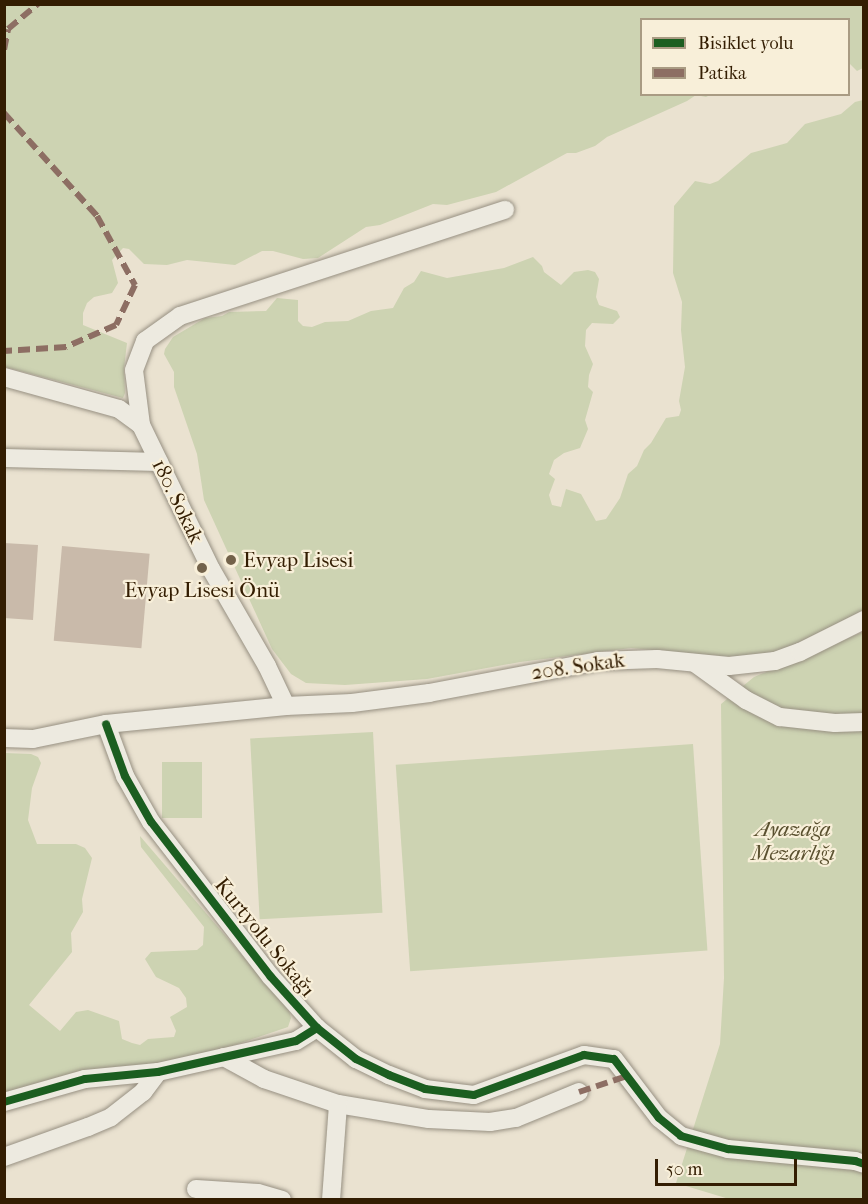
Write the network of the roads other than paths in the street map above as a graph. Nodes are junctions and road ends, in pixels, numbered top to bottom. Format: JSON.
{"nodes":[{"id":1,"x":505,"y":210,"type":"dead end"},
{"id":2,"x":4,"y":377,"type":"edge"},
{"id":3,"x":141,"y":425,"type":"junction"},
{"id":4,"x":4,"y":458,"type":"edge"},
{"id":5,"x":159,"y":462,"type":"junction"},
{"id":6,"x":864,"y":620,"type":"edge"},
{"id":7,"x":696,"y":664,"type":"junction"},
{"id":8,"x":286,"y":705,"type":"junction"},
{"id":9,"x":864,"y":722,"type":"edge"},
{"id":10,"x":106,"y":724,"type":"junction"},
{"id":11,"x":4,"y":738,"type":"edge"},
{"id":12,"x":317,"y":1028,"type":"junction"},
{"id":13,"x":224,"y":1057,"type":"junction"},
{"id":14,"x":159,"y":1072,"type":"junction"},
{"id":15,"x":579,"y":1092,"type":"dead end"},
{"id":16,"x":4,"y":1102,"type":"edge"},
{"id":17,"x":338,"y":1104,"type":"junction"},
{"id":18,"x":4,"y":1157,"type":"edge"},
{"id":19,"x":864,"y":1164,"type":"edge"},
{"id":20,"x":196,"y":1189,"type":"dead end"},
{"id":21,"x":282,"y":1200,"type":"edge"},
{"id":22,"x":331,"y":1200,"type":"edge"}],
"edges":[{"from":1,"to":3,"type":"street"},
{"from":2,"to":3,"type":"street","name":"180. Sokak"},
{"from":3,"to":5,"type":"street","name":"180. Sokak"},
{"from":4,"to":5,"type":"street"},
{"from":5,"to":8,"type":"street","name":"180. Sokak"},
{"from":6,"to":7,"type":"street","name":"208. Sokak"},
{"from":7,"to":8,"type":"street","name":"208. Sokak"},
{"from":7,"to":9,"type":"street"},
{"from":8,"to":10,"type":"street","name":"208. Sokak"},
{"from":10,"to":11,"type":"street","name":"208. Sokak"},
{"from":10,"to":12,"type":"street","name":"Kurtyolu Sokağı"},
{"from":12,"to":13,"type":"street","name":"Kurtyolu Sokağı"},
{"from":12,"to":19,"type":"street"},
{"from":13,"to":14,"type":"street","name":"Kurtyolu Sokağı"},
{"from":13,"to":17,"type":"street"},
{"from":14,"to":16,"type":"street","name":"Kurtyolu Sokağı"},
{"from":14,"to":18,"type":"street"},
{"from":15,"to":17,"type":"street"},
{"from":17,"to":22,"type":"street"},
{"from":20,"to":21,"type":"street"}]}
